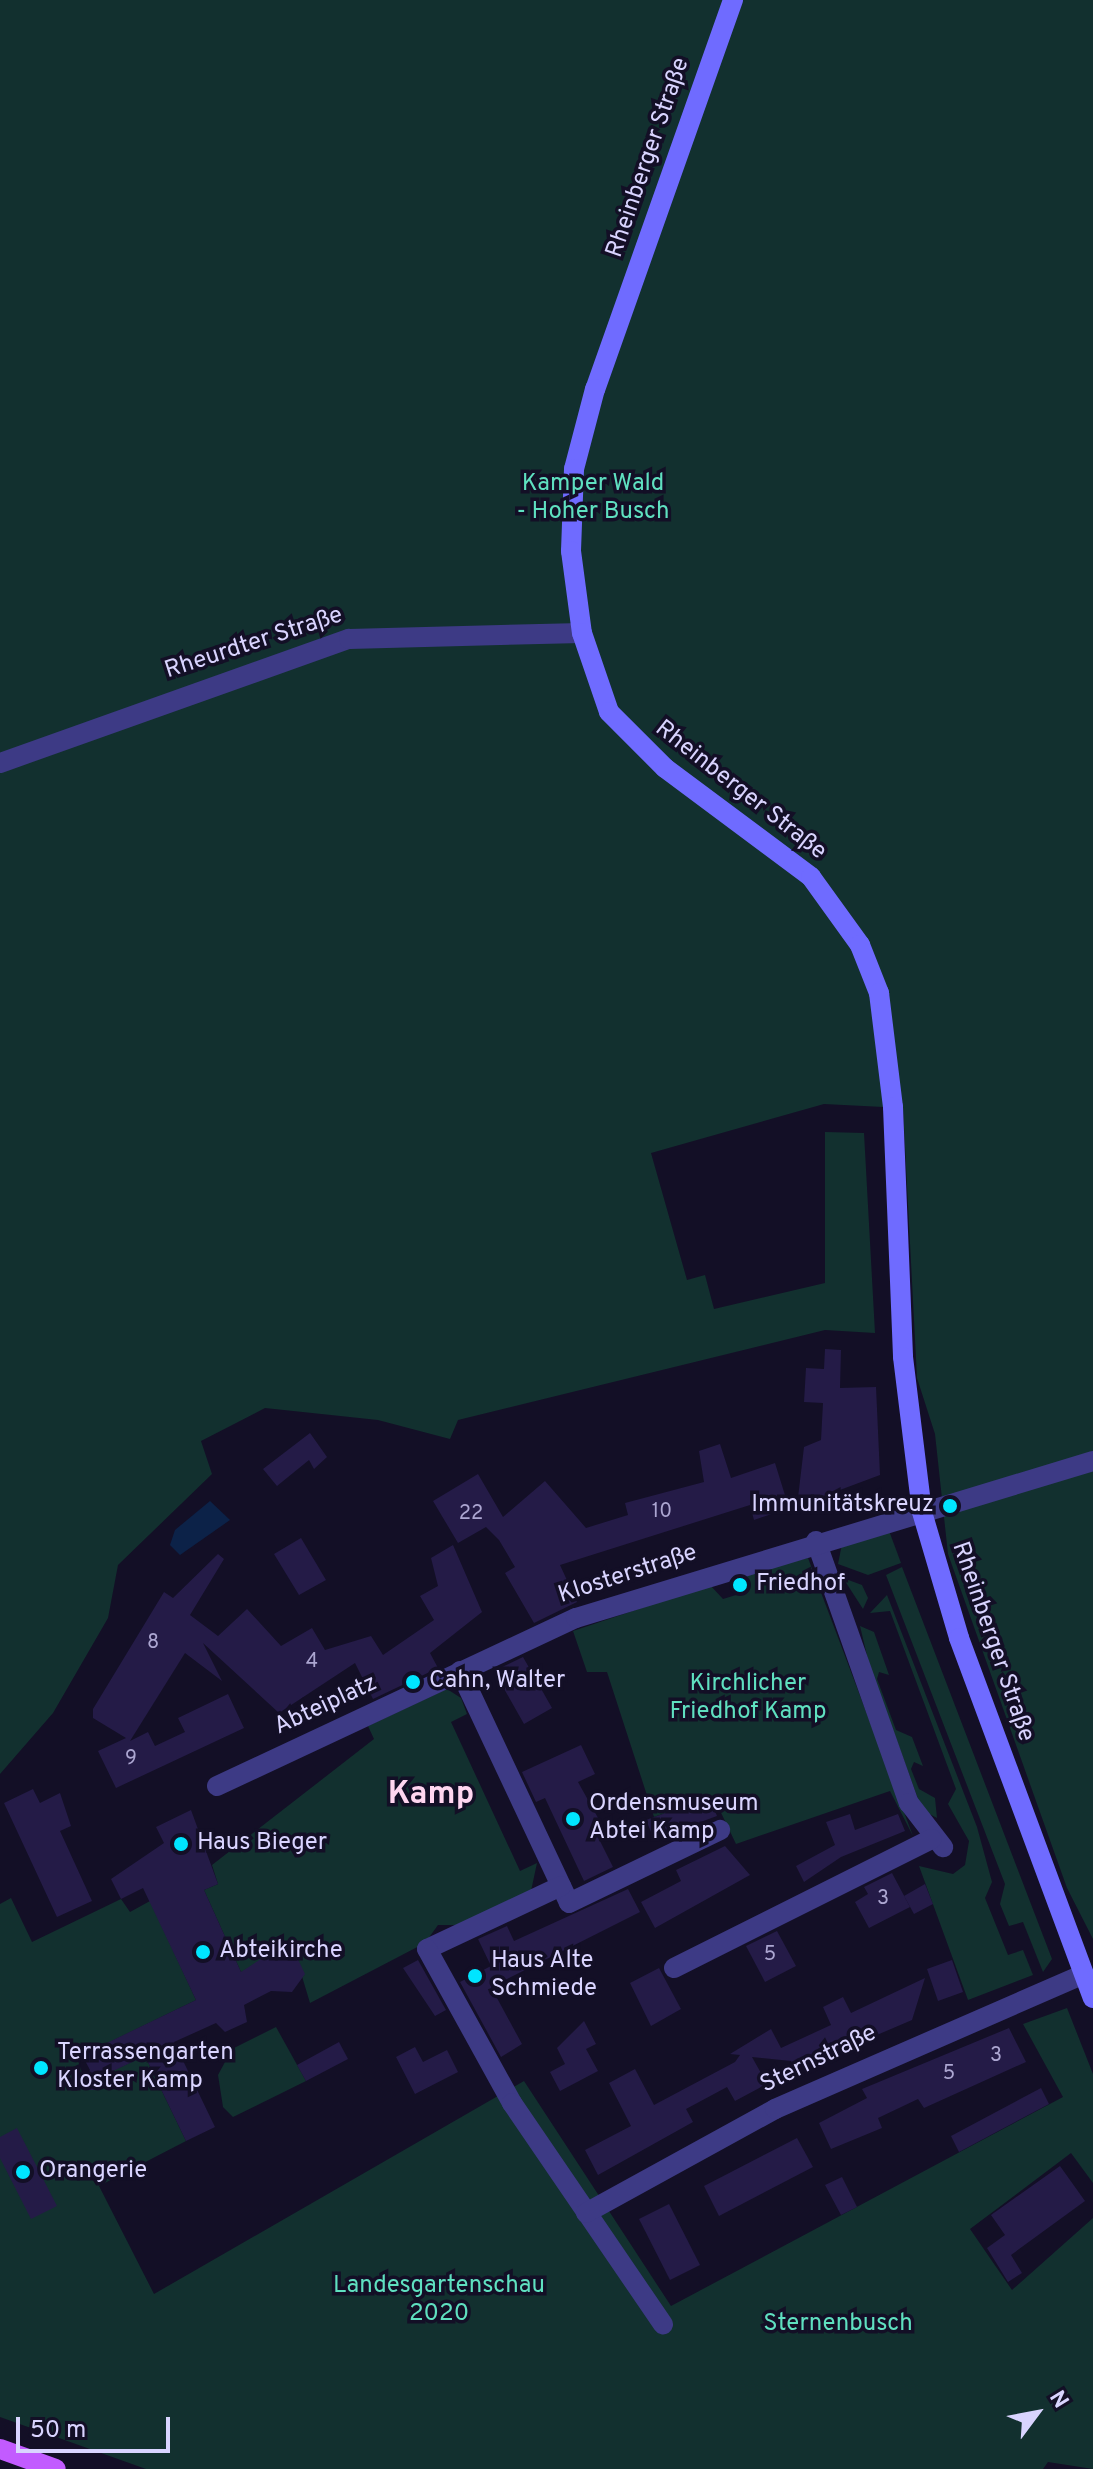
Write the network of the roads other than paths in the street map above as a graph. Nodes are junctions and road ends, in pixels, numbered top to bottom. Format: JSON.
{"nodes":[{"id":1,"x":733,"y":0,"type":"edge"},
{"id":2,"x":582,"y":633,"type":"junction"},
{"id":3,"x":0,"y":763,"type":"edge"},
{"id":4,"x":1093,"y":1461,"type":"edge"},
{"id":5,"x":922,"y":1512,"type":"junction"},
{"id":6,"x":816,"y":1541,"type":"junction"},
{"id":7,"x":460,"y":1671,"type":"junction"},
{"id":8,"x":217,"y":1786,"type":"dead end"},
{"id":9,"x":720,"y":1830,"type":"dead end"},
{"id":10,"x":561,"y":1886,"type":"junction"},
{"id":11,"x":674,"y":1968,"type":"dead end"},
{"id":12,"x":1084,"y":1974,"type":"junction"},
{"id":13,"x":1093,"y":1995,"type":"edge"},
{"id":14,"x":586,"y":2213,"type":"junction"},
{"id":15,"x":663,"y":2324,"type":"dead end"},
{"id":16,"x":0,"y":2449,"type":"edge"},
{"id":17,"x":56,"y":2469,"type":"edge"}],
"edges":[{"from":1,"to":2,"type":"main road","name":"Rheinberger Straße"},
{"from":2,"to":3,"type":"street","name":"Rheurdter Straße"},
{"from":2,"to":5,"type":"main road","name":"Rheinberger Straße"},
{"from":4,"to":5,"type":"street","name":"Klosterstraße"},
{"from":5,"to":6,"type":"street","name":"Klosterstraße"},
{"from":5,"to":12,"type":"main road","name":"Rheinberger Straße"},
{"from":6,"to":7,"type":"street","name":"Klosterstraße"},
{"from":6,"to":11,"type":"street"},
{"from":7,"to":8,"type":"street","name":"Abteiplatz"},
{"from":7,"to":10,"type":"street"},
{"from":9,"to":10,"type":"street"},
{"from":10,"to":14,"type":"street"},
{"from":12,"to":13,"type":"main road","name":"Rheinberger Straße"},
{"from":12,"to":14,"type":"street","name":"Sternstraße"},
{"from":14,"to":15,"type":"street"},
{"from":16,"to":17,"type":"main road"}]}
